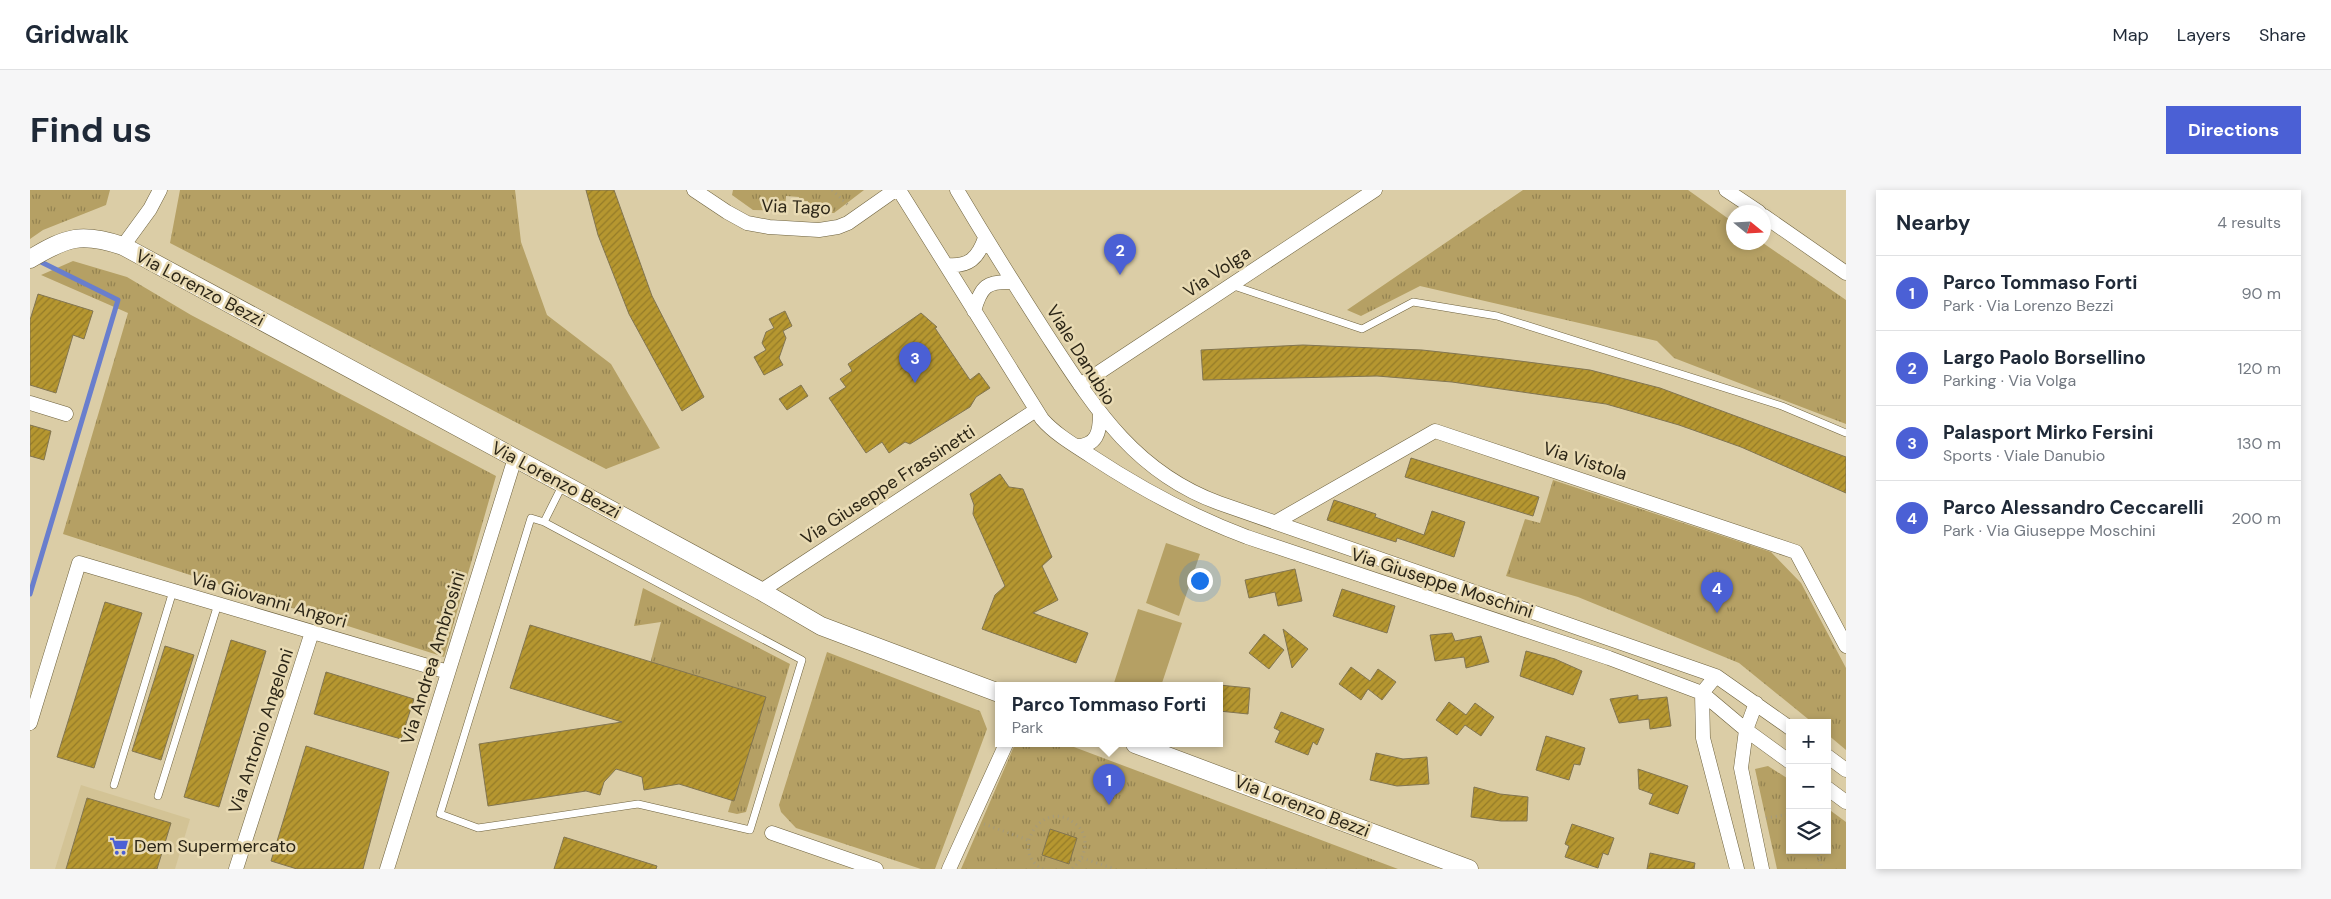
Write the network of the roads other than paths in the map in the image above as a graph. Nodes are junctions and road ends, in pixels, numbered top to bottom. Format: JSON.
{"nodes":[{"id":1,"x":160,"y":190,"type":"edge"},
{"id":2,"x":694,"y":190,"type":"edge"},
{"id":3,"x":895,"y":190,"type":"edge"},
{"id":4,"x":899,"y":190,"type":"edge"},
{"id":5,"x":957,"y":190,"type":"edge"},
{"id":6,"x":1375,"y":190,"type":"edge"},
{"id":7,"x":1726,"y":190,"type":"edge"},
{"id":8,"x":1748,"y":205,"type":"edge"},
{"id":9,"x":1771,"y":221,"type":"edge"},
{"id":10,"x":985,"y":238,"type":"junction"},
{"id":11,"x":123,"y":246,"type":"junction"},
{"id":12,"x":35,"y":256,"type":"edge"},
{"id":13,"x":947,"y":265,"type":"junction"},
{"id":14,"x":1846,"y":273,"type":"edge"},
{"id":15,"x":1012,"y":282,"type":"junction"},
{"id":16,"x":1230,"y":285,"type":"junction"},
{"id":17,"x":974,"y":311,"type":"junction"},
{"id":18,"x":1080,"y":385,"type":"junction"},
{"id":19,"x":30,"y":403,"type":"edge"},
{"id":20,"x":1036,"y":410,"type":"junction"},
{"id":21,"x":66,"y":414,"type":"dead end"},
{"id":22,"x":1100,"y":414,"type":"junction"},
{"id":23,"x":1846,"y":433,"type":"edge"},
{"id":24,"x":1076,"y":446,"type":"junction"},
{"id":25,"x":515,"y":458,"type":"junction"},
{"id":26,"x":563,"y":484,"type":"junction"},
{"id":27,"x":544,"y":522,"type":"junction"},
{"id":28,"x":1276,"y":522,"type":"junction"},
{"id":29,"x":173,"y":591,"type":"junction"},
{"id":30,"x":761,"y":591,"type":"junction"},
{"id":31,"x":218,"y":604,"type":"junction"},
{"id":32,"x":312,"y":632,"type":"junction"},
{"id":33,"x":1846,"y":646,"type":"edge"},
{"id":34,"x":448,"y":672,"type":"junction"},
{"id":35,"x":1716,"y":676,"type":"junction"},
{"id":36,"x":995,"y":691,"type":"edge"},
{"id":37,"x":1702,"y":693,"type":"junction"},
{"id":38,"x":1756,"y":703,"type":"junction"},
{"id":39,"x":30,"y":723,"type":"edge"},
{"id":40,"x":1786,"y":725,"type":"edge"},
{"id":41,"x":1746,"y":730,"type":"junction"},
{"id":42,"x":1005,"y":747,"type":"edge"},
{"id":43,"x":1143,"y":747,"type":"edge"},
{"id":44,"x":1786,"y":759,"type":"edge"},
{"id":45,"x":1831,"y":759,"type":"edge"},
{"id":46,"x":1846,"y":770,"type":"edge"},
{"id":47,"x":114,"y":785,"type":"dead end"},
{"id":48,"x":1831,"y":791,"type":"edge"},
{"id":49,"x":158,"y":796,"type":"dead end"},
{"id":50,"x":1846,"y":802,"type":"edge"},
{"id":51,"x":772,"y":833,"type":"dead end"},
{"id":52,"x":236,"y":869,"type":"edge"},
{"id":53,"x":387,"y":869,"type":"edge"},
{"id":54,"x":876,"y":869,"type":"edge"},
{"id":55,"x":949,"y":869,"type":"edge"},
{"id":56,"x":1469,"y":869,"type":"edge"},
{"id":57,"x":1737,"y":869,"type":"edge"},
{"id":58,"x":1762,"y":869,"type":"edge"}],
"edges":[{"from":1,"to":11,"type":"street"},
{"from":2,"to":3,"type":"street","name":"Via Tago"},
{"from":4,"to":13,"type":"street"},
{"from":5,"to":10,"type":"street","name":"Viale Danubio"},
{"from":6,"to":16,"type":"street","name":"Via Volga"},
{"from":7,"to":8,"type":"street"},
{"from":9,"to":14,"type":"street"},
{"from":10,"to":13,"type":"street"},
{"from":10,"to":15,"type":"street","name":"Viale Danubio"},
{"from":11,"to":12,"type":"street","name":"Via Lorenzo Bezzi"},
{"from":11,"to":25,"type":"street","name":"Via Lorenzo Bezzi"},
{"from":13,"to":17,"type":"street"},
{"from":15,"to":17,"type":"street"},
{"from":15,"to":18,"type":"street","name":"Viale Danubio"},
{"from":16,"to":18,"type":"street","name":"Via Volga"},
{"from":16,"to":23,"type":"lane"},
{"from":17,"to":20,"type":"street"},
{"from":18,"to":22,"type":"street","name":"Viale Danubio"},
{"from":19,"to":21,"type":"street"},
{"from":20,"to":24,"type":"street"},
{"from":20,"to":30,"type":"street","name":"Via Giuseppe Frassinetti"},
{"from":22,"to":24,"type":"street","name":"Viale Danubio"},
{"from":22,"to":28,"type":"street","name":"Via Giuseppe Moschini"},
{"from":24,"to":37,"type":"street","name":"Via Giuseppe Moschini"},
{"from":25,"to":26,"type":"street","name":"Via Lorenzo Bezzi"},
{"from":25,"to":34,"type":"street","name":"Via Andrea Ambrosini"},
{"from":26,"to":27,"type":"lane"},
{"from":26,"to":30,"type":"street","name":"Via Lorenzo Bezzi"},
{"from":27,"to":27,"type":"lane"},
{"from":28,"to":33,"type":"street","name":"Via Vistola"},
{"from":28,"to":35,"type":"street","name":"Via Giuseppe Moschini"},
{"from":29,"to":31,"type":"street","name":"Via Giovanni Angori"},
{"from":29,"to":39,"type":"street","name":"Via Giovanni Angori"},
{"from":29,"to":47,"type":"lane"},
{"from":30,"to":36,"type":"street","name":"Via Lorenzo Bezzi"},
{"from":31,"to":32,"type":"street","name":"Via Giovanni Angori"},
{"from":31,"to":49,"type":"lane"},
{"from":32,"to":34,"type":"street","name":"Via Giovanni Angori"},
{"from":32,"to":52,"type":"street","name":"Via Antonio Angeloni"},
{"from":34,"to":53,"type":"street","name":"Via Andrea Ambrosini"},
{"from":35,"to":37,"type":"street"},
{"from":35,"to":38,"type":"street","name":"Via Giuseppe Moschini"},
{"from":37,"to":41,"type":"street","name":"Via Giuseppe Moschini"},
{"from":37,"to":57,"type":"street"},
{"from":38,"to":40,"type":"street","name":"Via Giuseppe Moschini"},
{"from":38,"to":41,"type":"street"},
{"from":41,"to":44,"type":"street","name":"Via Giuseppe Moschini"},
{"from":41,"to":58,"type":"street"},
{"from":42,"to":55,"type":"street"},
{"from":43,"to":56,"type":"street","name":"Via Lorenzo Bezzi"},
{"from":45,"to":46,"type":"street"},
{"from":48,"to":50,"type":"street"},
{"from":51,"to":54,"type":"street"}]}
